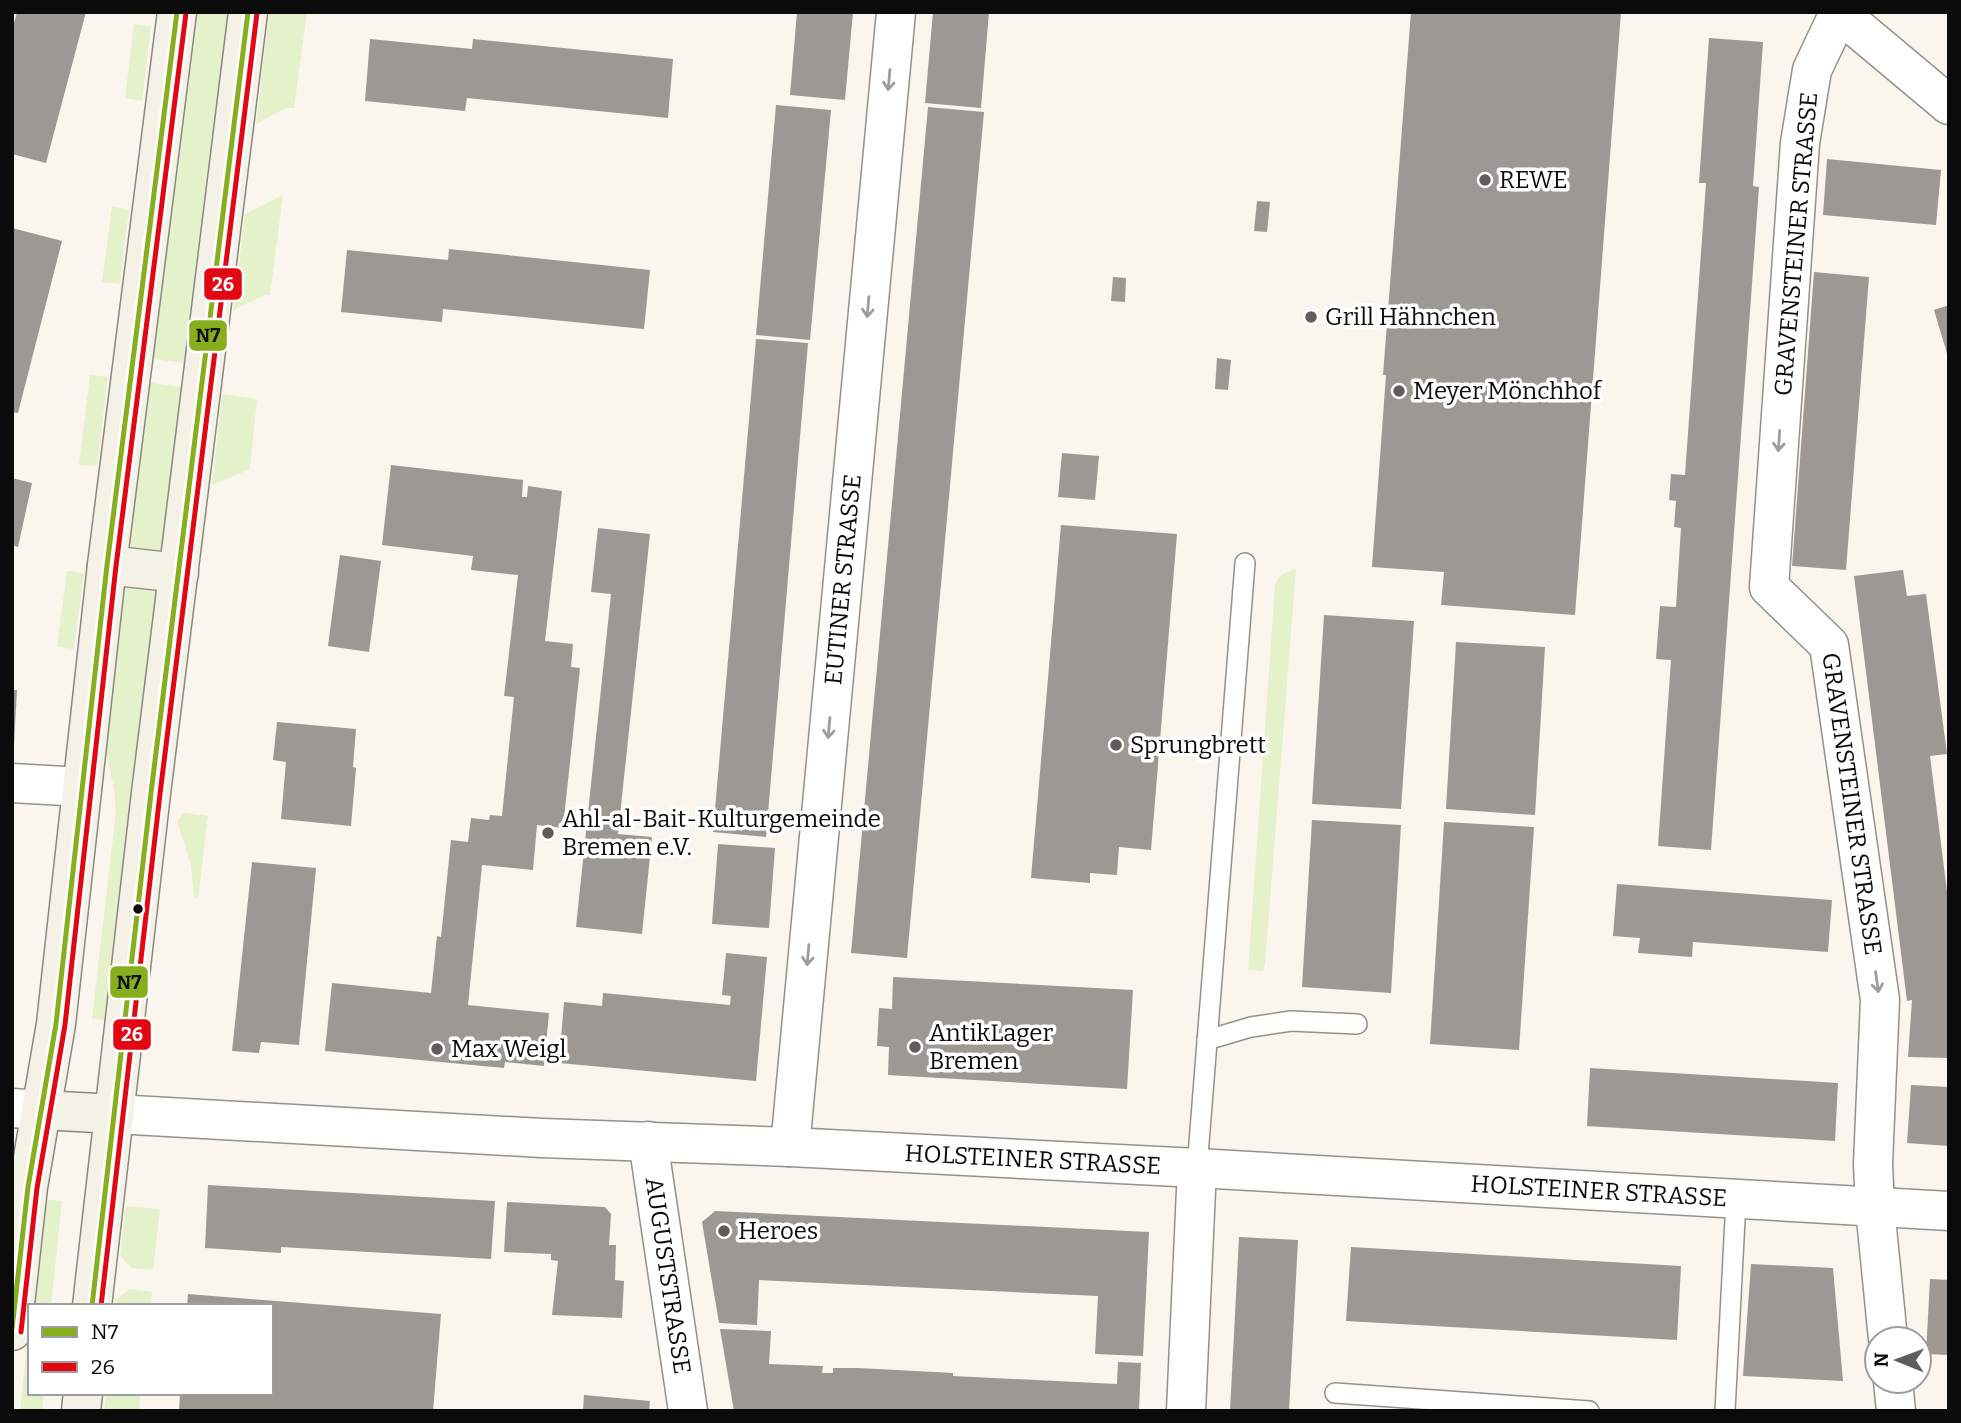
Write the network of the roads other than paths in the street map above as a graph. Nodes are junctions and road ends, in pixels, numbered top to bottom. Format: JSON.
{"nodes":[{"id":1,"x":177,"y":12,"type":"edge"},
{"id":2,"x":248,"y":12,"type":"edge"},
{"id":3,"x":896,"y":12,"type":"edge"},
{"id":4,"x":1838,"y":13,"type":"edge"},
{"id":5,"x":1949,"y":105,"type":"edge"},
{"id":6,"x":1245,"y":563,"type":"dead end"},
{"id":7,"x":107,"y":565,"type":"junction"},
{"id":8,"x":179,"y":573,"type":"junction"},
{"id":9,"x":12,"y":783,"type":"edge"},
{"id":10,"x":82,"y":787,"type":"junction"},
{"id":11,"x":1357,"y":1024,"type":"dead end"},
{"id":12,"x":1207,"y":1040,"type":"junction"},
{"id":13,"x":27,"y":1109,"type":"edge"},
{"id":14,"x":115,"y":1114,"type":"junction"},
{"id":15,"x":648,"y":1141,"type":"junction"},
{"id":16,"x":790,"y":1147,"type":"junction"},
{"id":17,"x":1197,"y":1168,"type":"junction"},
{"id":18,"x":1736,"y":1200,"type":"junction"},
{"id":19,"x":1875,"y":1208,"type":"junction"},
{"id":20,"x":1949,"y":1211,"type":"edge"},
{"id":21,"x":92,"y":1304,"type":"edge"},
{"id":22,"x":1887,"y":1325,"type":"edge"},
{"id":23,"x":12,"y":1331,"type":"edge"},
{"id":24,"x":1335,"y":1392,"type":"dead end"},
{"id":25,"x":1462,"y":1406,"type":"edge"},
{"id":26,"x":688,"y":1411,"type":"edge"},
{"id":27,"x":1186,"y":1411,"type":"edge"},
{"id":28,"x":1589,"y":1411,"type":"edge"},
{"id":29,"x":1725,"y":1411,"type":"edge"}],
"edges":[{"from":1,"to":7,"type":"main road"},
{"from":2,"to":8,"type":"main road"},
{"from":3,"to":16,"type":"street","name":"EUTINER STRASSE","one_way":true},
{"from":4,"to":5,"type":"street"},
{"from":4,"to":19,"type":"street","name":"GRAVENSTEINER STRASSE","one_way":true},
{"from":6,"to":12,"type":"lane"},
{"from":7,"to":8,"type":"main road"},
{"from":7,"to":10,"type":"main road"},
{"from":8,"to":14,"type":"main road"},
{"from":9,"to":10,"type":"street"},
{"from":10,"to":13,"type":"main road"},
{"from":11,"to":12,"type":"lane"},
{"from":12,"to":17,"type":"lane"},
{"from":13,"to":14,"type":"main road"},
{"from":13,"to":23,"type":"main road"},
{"from":14,"to":15,"type":"street","name":"HOLSTEINER STRASSE"},
{"from":14,"to":21,"type":"main road"},
{"from":15,"to":16,"type":"street","name":"HOLSTEINER STRASSE"},
{"from":15,"to":26,"type":"street","name":"AUGUSTSTRASSE"},
{"from":16,"to":17,"type":"street","name":"HOLSTEINER STRASSE"},
{"from":17,"to":18,"type":"street","name":"HOLSTEINER STRASSE"},
{"from":17,"to":27,"type":"street"},
{"from":18,"to":19,"type":"street","name":"HOLSTEINER STRASSE"},
{"from":18,"to":29,"type":"lane"},
{"from":19,"to":20,"type":"street","name":"HOLSTEINER STRASSE"},
{"from":19,"to":22,"type":"street","name":"GRAVENSTEINER STRASSE"},
{"from":24,"to":25,"type":"lane"},
{"from":25,"to":28,"type":"lane"}]}
